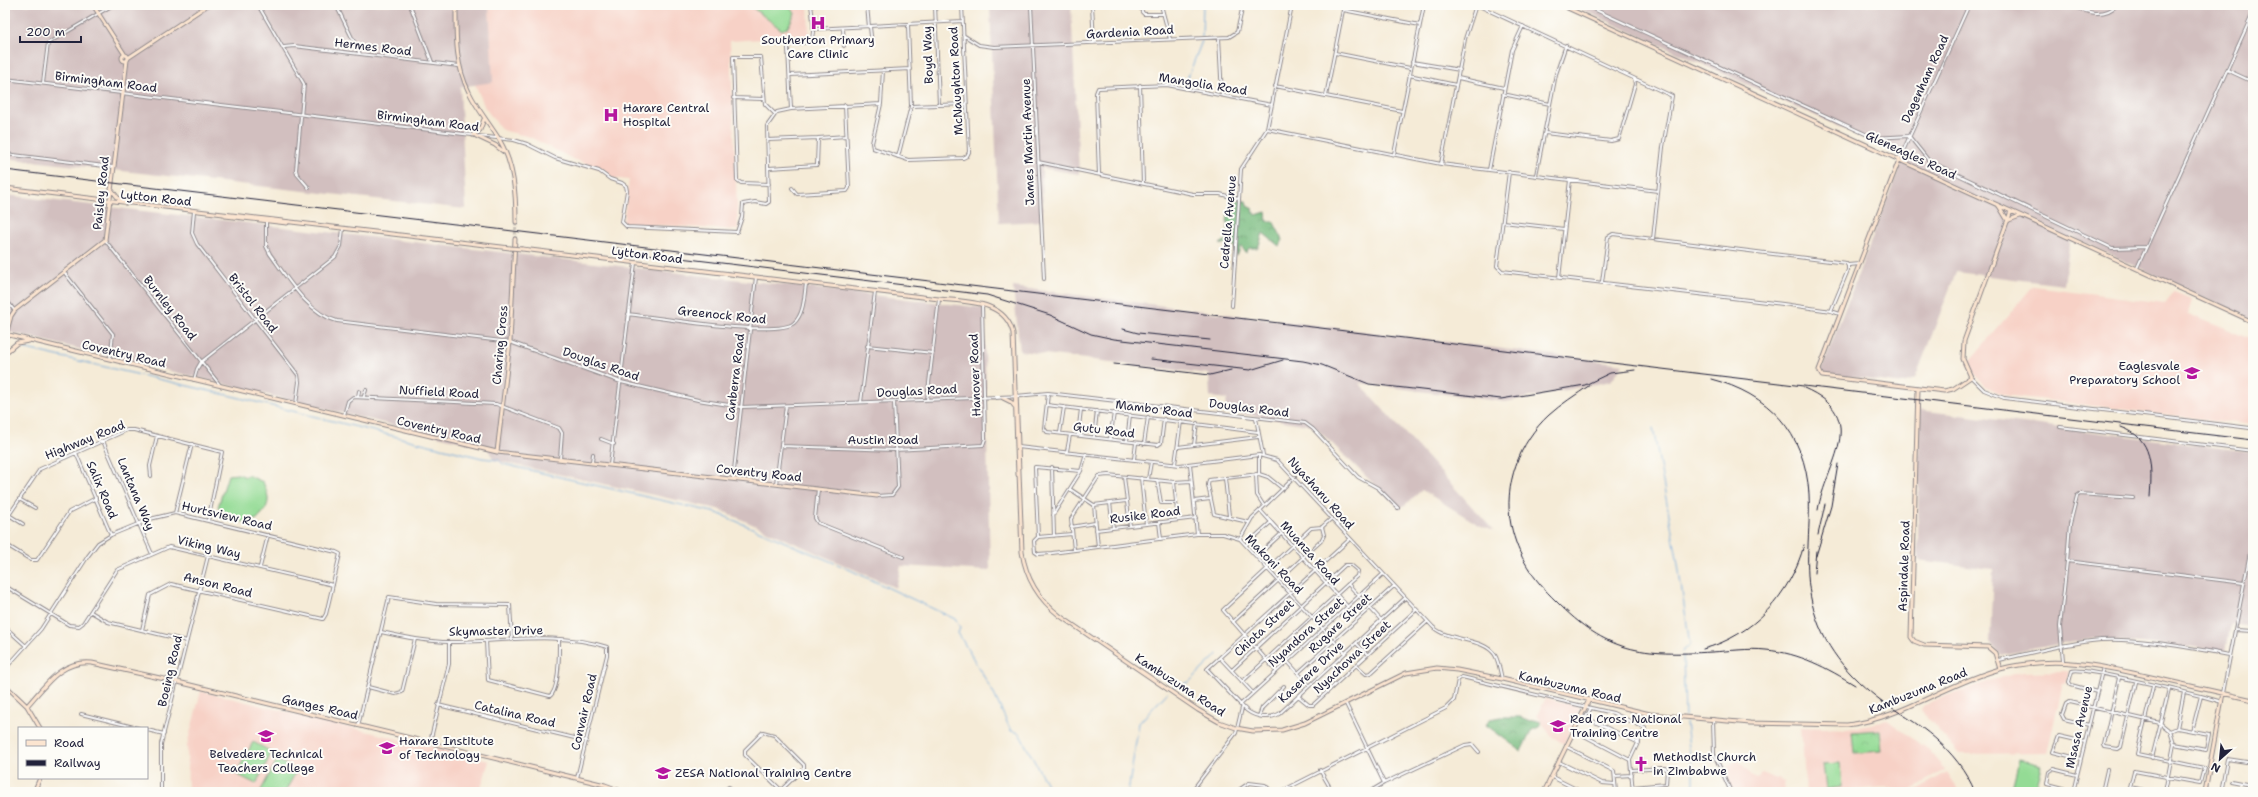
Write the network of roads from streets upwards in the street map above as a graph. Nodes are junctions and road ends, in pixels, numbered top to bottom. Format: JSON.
{"nodes":[{"id":1,"x":9,"y":5,"type":"edge"},
{"id":2,"x":93,"y":5,"type":"edge"},
{"id":3,"x":113,"y":5,"type":"edge"},
{"id":4,"x":208,"y":5,"type":"edge"},
{"id":5,"x":258,"y":5,"type":"edge"},
{"id":6,"x":336,"y":5,"type":"edge"},
{"id":7,"x":410,"y":5,"type":"edge"},
{"id":8,"x":456,"y":5,"type":"edge"},
{"id":9,"x":811,"y":5,"type":"edge"},
{"id":10,"x":868,"y":5,"type":"edge"},
{"id":11,"x":935,"y":5,"type":"edge"},
{"id":12,"x":962,"y":5,"type":"edge"},
{"id":13,"x":1031,"y":5,"type":"edge"},
{"id":14,"x":1092,"y":5,"type":"edge"},
{"id":15,"x":1141,"y":5,"type":"edge"},
{"id":16,"x":1161,"y":5,"type":"edge"},
{"id":17,"x":1243,"y":5,"type":"edge"},
{"id":18,"x":1292,"y":5,"type":"edge"},
{"id":19,"x":1344,"y":5,"type":"edge"},
{"id":20,"x":1424,"y":5,"type":"edge"},
{"id":21,"x":1477,"y":5,"type":"edge"},
{"id":22,"x":1561,"y":5,"type":"edge"},
{"id":23,"x":1585,"y":5,"type":"edge"},
{"id":24,"x":1969,"y":5,"type":"edge"},
{"id":25,"x":2070,"y":5,"type":"edge"},
{"id":26,"x":2118,"y":5,"type":"edge"},
{"id":27,"x":5,"y":7,"type":"edge"},
{"id":28,"x":1343,"y":10,"type":"junction"},
{"id":29,"x":98,"y":13,"type":"junction"},
{"id":30,"x":2253,"y":13,"type":"edge"},
{"id":31,"x":1163,"y":14,"type":"junction"},
{"id":32,"x":963,"y":21,"type":"junction"},
{"id":33,"x":936,"y":23,"type":"junction"},
{"id":34,"x":908,"y":25,"type":"junction"},
{"id":35,"x":1420,"y":25,"type":"junction"},
{"id":36,"x":1522,"y":26,"type":"junction"},
{"id":37,"x":869,"y":27,"type":"junction"},
{"id":38,"x":842,"y":28,"type":"junction"},
{"id":39,"x":814,"y":29,"type":"junction"},
{"id":40,"x":963,"y":35,"type":"junction"},
{"id":41,"x":1220,"y":38,"type":"junction"},
{"id":42,"x":1170,"y":39,"type":"junction"},
{"id":43,"x":1094,"y":43,"type":"junction"},
{"id":44,"x":872,"y":45,"type":"dead end"},
{"id":45,"x":1566,"y":45,"type":"junction"},
{"id":46,"x":844,"y":46,"type":"dead end"},
{"id":47,"x":1033,"y":46,"type":"junction"},
{"id":48,"x":284,"y":47,"type":"junction"},
{"id":49,"x":1334,"y":53,"type":"junction"},
{"id":50,"x":360,"y":54,"type":"junction"},
{"id":51,"x":125,"y":58,"type":"junction"},
{"id":52,"x":432,"y":62,"type":"junction"},
{"id":53,"x":1412,"y":62,"type":"junction"},
{"id":54,"x":459,"y":66,"type":"junction"},
{"id":55,"x":1410,"y":68,"type":"junction"},
{"id":56,"x":910,"y":69,"type":"junction"},
{"id":57,"x":883,"y":70,"type":"junction"},
{"id":58,"x":1460,"y":70,"type":"junction"},
{"id":59,"x":2226,"y":70,"type":"junction"},
{"id":60,"x":790,"y":75,"type":"junction"},
{"id":61,"x":1409,"y":75,"type":"junction"},
{"id":62,"x":1458,"y":78,"type":"junction"},
{"id":63,"x":5,"y":79,"type":"edge"},
{"id":64,"x":1634,"y":79,"type":"junction"},
{"id":65,"x":2253,"y":82,"type":"edge"},
{"id":66,"x":43,"y":83,"type":"junction"},
{"id":67,"x":1140,"y":85,"type":"junction"},
{"id":68,"x":1456,"y":85,"type":"junction"},
{"id":69,"x":1275,"y":86,"type":"junction"},
{"id":70,"x":1504,"y":88,"type":"junction"},
{"id":71,"x":121,"y":94,"type":"junction"},
{"id":72,"x":1503,"y":94,"type":"junction"},
{"id":73,"x":1222,"y":96,"type":"junction"},
{"id":74,"x":1326,"y":96,"type":"junction"},
{"id":75,"x":733,"y":98,"type":"junction"},
{"id":76,"x":763,"y":99,"type":"junction"},
{"id":77,"x":881,"y":104,"type":"junction"},
{"id":78,"x":939,"y":104,"type":"junction"},
{"id":79,"x":966,"y":104,"type":"junction"},
{"id":80,"x":1550,"y":104,"type":"junction"},
{"id":81,"x":845,"y":105,"type":"junction"},
{"id":82,"x":1272,"y":105,"type":"junction"},
{"id":83,"x":911,"y":106,"type":"junction"},
{"id":84,"x":792,"y":109,"type":"junction"},
{"id":85,"x":1402,"y":111,"type":"junction"},
{"id":86,"x":775,"y":114,"type":"junction"},
{"id":87,"x":301,"y":115,"type":"junction"},
{"id":88,"x":484,"y":119,"type":"junction"},
{"id":89,"x":1267,"y":130,"type":"junction"},
{"id":90,"x":1545,"y":133,"type":"junction"},
{"id":91,"x":474,"y":136,"type":"junction"},
{"id":92,"x":846,"y":136,"type":"junction"},
{"id":93,"x":1909,"y":136,"type":"junction"},
{"id":94,"x":818,"y":138,"type":"junction"},
{"id":95,"x":499,"y":139,"type":"junction"},
{"id":96,"x":767,"y":140,"type":"junction"},
{"id":97,"x":505,"y":153,"type":"junction"},
{"id":98,"x":5,"y":154,"type":"edge"},
{"id":99,"x":1394,"y":154,"type":"junction"},
{"id":100,"x":898,"y":157,"type":"junction"},
{"id":101,"x":1899,"y":160,"type":"junction"},
{"id":102,"x":1038,"y":162,"type":"junction"},
{"id":103,"x":1441,"y":164,"type":"junction"},
{"id":104,"x":113,"y":167,"type":"junction"},
{"id":105,"x":768,"y":168,"type":"junction"},
{"id":106,"x":1489,"y":170,"type":"junction"},
{"id":107,"x":1509,"y":172,"type":"junction"},
{"id":108,"x":1099,"y":174,"type":"junction"},
{"id":109,"x":1536,"y":175,"type":"junction"},
{"id":110,"x":1570,"y":180,"type":"junction"},
{"id":111,"x":1143,"y":183,"type":"junction"},
{"id":112,"x":769,"y":184,"type":"junction"},
{"id":113,"x":110,"y":187,"type":"junction"},
{"id":114,"x":5,"y":188,"type":"edge"},
{"id":115,"x":309,"y":188,"type":"dead end"},
{"id":116,"x":792,"y":188,"type":"dead end"},
{"id":117,"x":1658,"y":190,"type":"junction"},
{"id":118,"x":1239,"y":199,"type":"junction"},
{"id":119,"x":109,"y":202,"type":"junction"},
{"id":120,"x":127,"y":204,"type":"junction"},
{"id":121,"x":1998,"y":205,"type":"junction"},
{"id":122,"x":194,"y":211,"type":"junction"},
{"id":123,"x":2012,"y":211,"type":"junction"},
{"id":124,"x":2023,"y":216,"type":"junction"},
{"id":125,"x":266,"y":220,"type":"junction"},
{"id":126,"x":2008,"y":221,"type":"junction"},
{"id":127,"x":516,"y":222,"type":"tunnel mouth"},
{"id":128,"x":1503,"y":222,"type":"junction"},
{"id":129,"x":343,"y":227,"type":"junction"},
{"id":130,"x":1564,"y":229,"type":"junction"},
{"id":131,"x":515,"y":239,"type":"tunnel mouth"},
{"id":132,"x":1653,"y":239,"type":"junction"},
{"id":133,"x":105,"y":240,"type":"junction"},
{"id":134,"x":2146,"y":247,"type":"junction"},
{"id":135,"x":635,"y":263,"type":"junction"},
{"id":136,"x":1860,"y":264,"type":"junction"},
{"id":137,"x":1848,"y":265,"type":"junction"},
{"id":138,"x":2136,"y":269,"type":"junction"},
{"id":139,"x":64,"y":272,"type":"junction"},
{"id":140,"x":756,"y":277,"type":"junction"},
{"id":141,"x":1559,"y":278,"type":"junction"},
{"id":142,"x":1044,"y":279,"type":"dead end"},
{"id":143,"x":1602,"y":282,"type":"junction"},
{"id":144,"x":806,"y":284,"type":"junction"},
{"id":145,"x":296,"y":288,"type":"junction"},
{"id":146,"x":875,"y":292,"type":"junction"},
{"id":147,"x":5,"y":298,"type":"edge"},
{"id":148,"x":939,"y":299,"type":"junction"},
{"id":149,"x":982,"y":304,"type":"junction"},
{"id":150,"x":1232,"y":306,"type":"dead end"},
{"id":151,"x":15,"y":310,"type":"junction"},
{"id":152,"x":1831,"y":311,"type":"junction"},
{"id":153,"x":628,"y":314,"type":"junction"},
{"id":154,"x":1840,"y":314,"type":"junction"},
{"id":155,"x":255,"y":320,"type":"junction"},
{"id":156,"x":2253,"y":322,"type":"edge"},
{"id":157,"x":750,"y":328,"type":"junction"},
{"id":158,"x":5,"y":336,"type":"edge"},
{"id":159,"x":31,"y":341,"type":"junction"},
{"id":160,"x":510,"y":342,"type":"junction"},
{"id":161,"x":867,"y":346,"type":"junction"},
{"id":162,"x":5,"y":353,"type":"edge"},
{"id":163,"x":933,"y":353,"type":"junction"},
{"id":164,"x":109,"y":360,"type":"junction"},
{"id":165,"x":202,"y":362,"type":"junction"},
{"id":166,"x":1970,"y":377,"type":"junction"},
{"id":167,"x":194,"y":380,"type":"junction"},
{"id":168,"x":621,"y":382,"type":"junction"},
{"id":169,"x":221,"y":386,"type":"junction"},
{"id":170,"x":1918,"y":389,"type":"junction"},
{"id":171,"x":366,"y":390,"type":"dead end"},
{"id":172,"x":359,"y":391,"type":"dead end"},
{"id":173,"x":1048,"y":393,"type":"junction"},
{"id":174,"x":1017,"y":395,"type":"junction"},
{"id":175,"x":364,"y":396,"type":"junction"},
{"id":176,"x":358,"y":397,"type":"junction"},
{"id":177,"x":994,"y":397,"type":"junction"},
{"id":178,"x":984,"y":398,"type":"junction"},
{"id":179,"x":1003,"y":398,"type":"junction"},
{"id":180,"x":927,"y":400,"type":"junction"},
{"id":181,"x":861,"y":402,"type":"junction"},
{"id":182,"x":894,"y":402,"type":"junction"},
{"id":183,"x":1047,"y":404,"type":"junction"},
{"id":184,"x":296,"y":405,"type":"junction"},
{"id":185,"x":502,"y":406,"type":"junction"},
{"id":186,"x":786,"y":406,"type":"junction"},
{"id":187,"x":741,"y":407,"type":"junction"},
{"id":188,"x":1064,"y":407,"type":"junction"},
{"id":189,"x":1016,"y":408,"type":"junction"},
{"id":190,"x":1081,"y":409,"type":"junction"},
{"id":191,"x":1098,"y":411,"type":"junction"},
{"id":192,"x":1114,"y":413,"type":"junction"},
{"id":193,"x":1130,"y":415,"type":"junction"},
{"id":194,"x":343,"y":416,"type":"junction"},
{"id":195,"x":1148,"y":417,"type":"junction"},
{"id":196,"x":1256,"y":418,"type":"junction"},
{"id":197,"x":1164,"y":419,"type":"junction"},
{"id":198,"x":1180,"y":421,"type":"junction"},
{"id":199,"x":1197,"y":423,"type":"junction"},
{"id":200,"x":2060,"y":427,"type":"dead end"},
{"id":201,"x":2250,"y":428,"type":"dead end"},
{"id":202,"x":1258,"y":432,"type":"junction"},
{"id":203,"x":1060,"y":433,"type":"junction"},
{"id":204,"x":1070,"y":435,"type":"junction"},
{"id":205,"x":1078,"y":435,"type":"junction"},
{"id":206,"x":157,"y":436,"type":"junction"},
{"id":207,"x":1094,"y":437,"type":"junction"},
{"id":208,"x":1258,"y":437,"type":"junction"},
{"id":209,"x":601,"y":439,"type":"dead end"},
{"id":210,"x":1110,"y":439,"type":"junction"},
{"id":211,"x":103,"y":441,"type":"junction"},
{"id":212,"x":1127,"y":441,"type":"junction"},
{"id":213,"x":1136,"y":443,"type":"junction"},
{"id":214,"x":192,"y":444,"type":"junction"},
{"id":215,"x":614,"y":444,"type":"junction"},
{"id":216,"x":985,"y":444,"type":"joint"},
{"id":217,"x":1144,"y":444,"type":"junction"},
{"id":218,"x":1194,"y":445,"type":"junction"},
{"id":219,"x":781,"y":446,"type":"junction"},
{"id":220,"x":1018,"y":447,"type":"junction"},
{"id":221,"x":1178,"y":447,"type":"junction"},
{"id":222,"x":895,"y":450,"type":"junction"},
{"id":223,"x":1067,"y":451,"type":"junction"},
{"id":224,"x":2253,"y":451,"type":"edge"},
{"id":225,"x":497,"y":452,"type":"junction"},
{"id":226,"x":76,"y":453,"type":"junction"},
{"id":227,"x":593,"y":454,"type":"dead end"},
{"id":228,"x":1086,"y":454,"type":"junction"},
{"id":229,"x":1259,"y":455,"type":"junction"},
{"id":230,"x":1263,"y":455,"type":"junction"},
{"id":231,"x":560,"y":459,"type":"junction"},
{"id":232,"x":1134,"y":459,"type":"junction"},
{"id":233,"x":592,"y":462,"type":"junction"},
{"id":234,"x":1151,"y":462,"type":"junction"},
{"id":235,"x":1175,"y":464,"type":"junction"},
{"id":236,"x":1190,"y":464,"type":"junction"},
{"id":237,"x":610,"y":465,"type":"junction"},
{"id":238,"x":1052,"y":467,"type":"junction"},
{"id":239,"x":1081,"y":471,"type":"junction"},
{"id":240,"x":1257,"y":474,"type":"junction"},
{"id":241,"x":151,"y":476,"type":"dead end"},
{"id":242,"x":1124,"y":477,"type":"junction"},
{"id":243,"x":1295,"y":477,"type":"junction"},
{"id":244,"x":1141,"y":478,"type":"junction"},
{"id":245,"x":1226,"y":478,"type":"junction"},
{"id":246,"x":1148,"y":479,"type":"junction"},
{"id":247,"x":733,"y":480,"type":"junction"},
{"id":248,"x":1157,"y":480,"type":"junction"},
{"id":249,"x":1191,"y":481,"type":"junction"},
{"id":250,"x":1174,"y":482,"type":"junction"},
{"id":251,"x":776,"y":485,"type":"junction"},
{"id":252,"x":1283,"y":488,"type":"junction"},
{"id":253,"x":818,"y":489,"type":"junction"},
{"id":254,"x":1070,"y":489,"type":"junction"},
{"id":255,"x":877,"y":496,"type":"joint"},
{"id":256,"x":1084,"y":497,"type":"junction"},
{"id":257,"x":96,"y":498,"type":"junction"},
{"id":258,"x":2133,"y":498,"type":"dead end"},
{"id":259,"x":19,"y":499,"type":"junction"},
{"id":260,"x":1210,"y":499,"type":"junction"},
{"id":261,"x":1126,"y":501,"type":"junction"},
{"id":262,"x":1194,"y":501,"type":"junction"},
{"id":263,"x":1110,"y":503,"type":"junction"},
{"id":264,"x":1176,"y":503,"type":"junction"},
{"id":265,"x":1094,"y":505,"type":"junction"},
{"id":266,"x":1264,"y":506,"type":"junction"},
{"id":267,"x":35,"y":508,"type":"dead end"},
{"id":268,"x":1398,"y":508,"type":"dead end"},
{"id":269,"x":1260,"y":510,"type":"junction"},
{"id":270,"x":175,"y":513,"type":"junction"},
{"id":271,"x":9,"y":515,"type":"junction"},
{"id":272,"x":1053,"y":515,"type":"junction"},
{"id":273,"x":1229,"y":517,"type":"junction"},
{"id":274,"x":1196,"y":518,"type":"junction"},
{"id":275,"x":1332,"y":518,"type":"junction"},
{"id":276,"x":1178,"y":520,"type":"junction"},
{"id":277,"x":5,"y":521,"type":"edge"},
{"id":278,"x":208,"y":521,"type":"junction"},
{"id":279,"x":1159,"y":522,"type":"junction"},
{"id":280,"x":1248,"y":522,"type":"junction"},
{"id":281,"x":1271,"y":522,"type":"junction"},
{"id":282,"x":1096,"y":523,"type":"junction"},
{"id":283,"x":23,"y":524,"type":"dead end"},
{"id":284,"x":139,"y":524,"type":"junction"},
{"id":285,"x":1146,"y":524,"type":"junction"},
{"id":286,"x":1130,"y":526,"type":"junction"},
{"id":287,"x":1071,"y":527,"type":"junction"},
{"id":288,"x":1322,"y":527,"type":"junction"},
{"id":289,"x":1113,"y":528,"type":"junction"},
{"id":290,"x":1096,"y":530,"type":"junction"},
{"id":291,"x":1072,"y":534,"type":"junction"},
{"id":292,"x":1197,"y":534,"type":"junction"},
{"id":293,"x":1281,"y":534,"type":"junction"},
{"id":294,"x":111,"y":535,"type":"junction"},
{"id":295,"x":268,"y":535,"type":"junction"},
{"id":296,"x":1054,"y":536,"type":"junction"},
{"id":297,"x":1038,"y":537,"type":"junction"},
{"id":298,"x":2253,"y":537,"type":"edge"},
{"id":299,"x":1161,"y":539,"type":"junction"},
{"id":300,"x":1240,"y":539,"type":"junction"},
{"id":301,"x":1350,"y":539,"type":"junction"},
{"id":302,"x":5,"y":544,"type":"edge"},
{"id":303,"x":1246,"y":545,"type":"junction"},
{"id":304,"x":1292,"y":546,"type":"junction"},
{"id":305,"x":1098,"y":547,"type":"junction"},
{"id":306,"x":1074,"y":550,"type":"junction"},
{"id":307,"x":152,"y":554,"type":"junction"},
{"id":308,"x":208,"y":556,"type":"junction"},
{"id":309,"x":1257,"y":556,"type":"junction"},
{"id":310,"x":903,"y":557,"type":"dead end"},
{"id":311,"x":1303,"y":558,"type":"junction"},
{"id":312,"x":2067,"y":562,"type":"junction"},
{"id":313,"x":260,"y":568,"type":"junction"},
{"id":314,"x":1267,"y":568,"type":"junction"},
{"id":315,"x":1315,"y":571,"type":"junction"},
{"id":316,"x":1383,"y":574,"type":"junction"},
{"id":317,"x":1278,"y":580,"type":"junction"},
{"id":318,"x":1325,"y":583,"type":"junction"},
{"id":319,"x":2244,"y":583,"type":"junction"},
{"id":320,"x":1348,"y":584,"type":"junction"},
{"id":321,"x":333,"y":585,"type":"junction"},
{"id":322,"x":6,"y":586,"type":"edge"},
{"id":323,"x":1394,"y":586,"type":"junction"},
{"id":324,"x":199,"y":589,"type":"junction"},
{"id":325,"x":5,"y":591,"type":"edge"},
{"id":326,"x":1291,"y":594,"type":"junction"},
{"id":327,"x":1336,"y":595,"type":"junction"},
{"id":328,"x":1359,"y":596,"type":"junction"},
{"id":329,"x":1405,"y":598,"type":"junction"},
{"id":330,"x":1302,"y":606,"type":"junction"},
{"id":331,"x":1348,"y":607,"type":"junction"},
{"id":332,"x":1369,"y":608,"type":"junction"},
{"id":333,"x":1416,"y":610,"type":"junction"},
{"id":334,"x":90,"y":612,"type":"junction"},
{"id":335,"x":51,"y":614,"type":"junction"},
{"id":336,"x":1312,"y":617,"type":"junction"},
{"id":337,"x":1381,"y":620,"type":"junction"},
{"id":338,"x":1233,"y":622,"type":"junction"},
{"id":339,"x":1427,"y":622,"type":"junction"},
{"id":340,"x":5,"y":627,"type":"edge"},
{"id":341,"x":1323,"y":629,"type":"junction"},
{"id":342,"x":142,"y":630,"type":"junction"},
{"id":343,"x":2236,"y":630,"type":"junction"},
{"id":344,"x":2253,"y":631,"type":"edge"},
{"id":345,"x":381,"y":632,"type":"junction"},
{"id":346,"x":1244,"y":636,"type":"junction"},
{"id":347,"x":415,"y":639,"type":"junction"},
{"id":348,"x":559,"y":639,"type":"junction"},
{"id":349,"x":512,"y":640,"type":"junction"},
{"id":350,"x":187,"y":641,"type":"junction"},
{"id":351,"x":486,"y":641,"type":"junction"},
{"id":352,"x":1334,"y":641,"type":"junction"},
{"id":353,"x":449,"y":642,"type":"junction"},
{"id":354,"x":1356,"y":643,"type":"junction"},
{"id":355,"x":26,"y":646,"type":"junction"},
{"id":356,"x":2061,"y":646,"type":"junction"},
{"id":357,"x":1255,"y":648,"type":"junction"},
{"id":358,"x":608,"y":650,"type":"joint"},
{"id":359,"x":1345,"y":653,"type":"junction"},
{"id":360,"x":1367,"y":654,"type":"junction"},
{"id":361,"x":2230,"y":655,"type":"junction"},
{"id":362,"x":1220,"y":658,"type":"junction"},
{"id":363,"x":1266,"y":660,"type":"junction"},
{"id":364,"x":1998,"y":660,"type":"junction"},
{"id":365,"x":2063,"y":661,"type":"junction"},
{"id":366,"x":1288,"y":662,"type":"junction"},
{"id":367,"x":1356,"y":665,"type":"junction"},
{"id":368,"x":2103,"y":666,"type":"junction"},
{"id":369,"x":5,"y":669,"type":"edge"},
{"id":370,"x":2000,"y":669,"type":"junction"},
{"id":371,"x":1232,"y":670,"type":"junction"},
{"id":372,"x":1276,"y":671,"type":"junction"},
{"id":373,"x":1298,"y":673,"type":"junction"},
{"id":374,"x":2101,"y":674,"type":"junction"},
{"id":375,"x":2119,"y":678,"type":"junction"},
{"id":376,"x":1502,"y":679,"type":"junction"},
{"id":377,"x":178,"y":682,"type":"junction"},
{"id":378,"x":1242,"y":682,"type":"junction"},
{"id":379,"x":2136,"y":682,"type":"junction"},
{"id":380,"x":5,"y":685,"type":"edge"},
{"id":381,"x":1309,"y":685,"type":"junction"},
{"id":382,"x":1284,"y":686,"type":"dead end"},
{"id":383,"x":2153,"y":686,"type":"junction"},
{"id":384,"x":368,"y":687,"type":"junction"},
{"id":385,"x":2169,"y":689,"type":"junction"},
{"id":386,"x":2097,"y":692,"type":"junction"},
{"id":387,"x":2184,"y":692,"type":"junction"},
{"id":388,"x":1253,"y":693,"type":"junction"},
{"id":389,"x":2223,"y":693,"type":"junction"},
{"id":390,"x":1298,"y":696,"type":"junction"},
{"id":391,"x":2201,"y":696,"type":"junction"},
{"id":392,"x":1589,"y":700,"type":"junction"},
{"id":393,"x":2253,"y":700,"type":"edge"},
{"id":394,"x":2222,"y":702,"type":"junction"},
{"id":395,"x":1346,"y":704,"type":"junction"},
{"id":396,"x":438,"y":705,"type":"junction"},
{"id":397,"x":1240,"y":705,"type":"junction"},
{"id":398,"x":27,"y":706,"type":"junction"},
{"id":399,"x":1587,"y":706,"type":"junction"},
{"id":400,"x":1242,"y":707,"type":"junction"},
{"id":401,"x":1591,"y":708,"type":"junction"},
{"id":402,"x":2093,"y":708,"type":"junction"},
{"id":403,"x":2111,"y":712,"type":"junction"},
{"id":404,"x":81,"y":714,"type":"dead end"},
{"id":405,"x":1259,"y":716,"type":"junction"},
{"id":406,"x":1584,"y":716,"type":"junction"},
{"id":407,"x":2128,"y":716,"type":"junction"},
{"id":408,"x":1713,"y":719,"type":"junction"},
{"id":409,"x":2144,"y":719,"type":"junction"},
{"id":410,"x":2160,"y":723,"type":"junction"},
{"id":411,"x":2089,"y":725,"type":"junction"},
{"id":412,"x":358,"y":726,"type":"junction"},
{"id":413,"x":39,"y":727,"type":"edge"},
{"id":414,"x":134,"y":727,"type":"edge"},
{"id":415,"x":1236,"y":728,"type":"junction"},
{"id":416,"x":2176,"y":728,"type":"junction"},
{"id":417,"x":148,"y":730,"type":"edge"},
{"id":418,"x":1575,"y":731,"type":"junction"},
{"id":419,"x":2170,"y":731,"type":"junction"},
{"id":420,"x":2192,"y":731,"type":"junction"},
{"id":421,"x":164,"y":734,"type":"junction"},
{"id":422,"x":2209,"y":734,"type":"junction"},
{"id":423,"x":2216,"y":734,"type":"junction"},
{"id":424,"x":587,"y":740,"type":"junction"},
{"id":425,"x":430,"y":742,"type":"junction"},
{"id":426,"x":2085,"y":742,"type":"junction"},
{"id":427,"x":1639,"y":743,"type":"junction"},
{"id":428,"x":2174,"y":744,"type":"junction"},
{"id":429,"x":1367,"y":747,"type":"junction"},
{"id":430,"x":1567,"y":747,"type":"junction"},
{"id":431,"x":1479,"y":752,"type":"dead end"},
{"id":432,"x":2152,"y":758,"type":"junction"},
{"id":433,"x":2081,"y":759,"type":"junction"},
{"id":434,"x":1630,"y":760,"type":"junction"},
{"id":435,"x":1559,"y":762,"type":"junction"},
{"id":436,"x":2171,"y":762,"type":"junction"},
{"id":437,"x":2253,"y":763,"type":"edge"},
{"id":438,"x":1320,"y":770,"type":"junction"},
{"id":439,"x":1632,"y":770,"type":"junction"},
{"id":440,"x":2107,"y":770,"type":"dead end"},
{"id":441,"x":2253,"y":771,"type":"edge"},
{"id":442,"x":1632,"y":775,"type":"junction"},
{"id":443,"x":2078,"y":775,"type":"junction"},
{"id":444,"x":1615,"y":776,"type":"junction"},
{"id":445,"x":1552,"y":777,"type":"junction"},
{"id":446,"x":2168,"y":777,"type":"junction"},
{"id":447,"x":577,"y":778,"type":"junction"},
{"id":448,"x":40,"y":779,"type":"edge"},
{"id":449,"x":2231,"y":781,"type":"dead end"},
{"id":450,"x":1384,"y":782,"type":"junction"},
{"id":451,"x":1615,"y":784,"type":"junction"},
{"id":452,"x":2251,"y":784,"type":"junction"},
{"id":453,"x":1633,"y":787,"type":"junction"},
{"id":454,"x":781,"y":790,"type":"junction"},
{"id":455,"x":1332,"y":791,"type":"dead end"},
{"id":456,"x":2073,"y":791,"type":"edge"},
{"id":457,"x":2250,"y":791,"type":"edge"},
{"id":458,"x":2253,"y":791,"type":"edge"},
{"id":459,"x":34,"y":792,"type":"edge"},
{"id":460,"x":161,"y":792,"type":"edge"},
{"id":461,"x":624,"y":792,"type":"edge"},
{"id":462,"x":722,"y":792,"type":"edge"},
{"id":463,"x":735,"y":792,"type":"edge"},
{"id":464,"x":779,"y":792,"type":"edge"},
{"id":465,"x":1191,"y":792,"type":"edge"},
{"id":466,"x":1236,"y":792,"type":"edge"},
{"id":467,"x":1272,"y":792,"type":"edge"},
{"id":468,"x":1280,"y":792,"type":"edge"},
{"id":469,"x":1369,"y":792,"type":"edge"},
{"id":470,"x":1544,"y":792,"type":"edge"},
{"id":471,"x":1582,"y":792,"type":"edge"},
{"id":472,"x":1616,"y":792,"type":"edge"},
{"id":473,"x":1634,"y":792,"type":"edge"},
{"id":474,"x":1731,"y":792,"type":"edge"},
{"id":475,"x":1864,"y":792,"type":"edge"},
{"id":476,"x":1870,"y":792,"type":"edge"},
{"id":477,"x":1896,"y":792,"type":"edge"},
{"id":478,"x":2102,"y":792,"type":"edge"},
{"id":479,"x":2154,"y":792,"type":"edge"},
{"id":480,"x":2164,"y":792,"type":"edge"},
{"id":481,"x":2205,"y":792,"type":"edge"},
{"id":482,"x":2221,"y":792,"type":"edge"}],
"edges":[{"from":1,"to":27,"type":"street"},
{"from":2,"to":29,"type":"street"},
{"from":3,"to":29,"type":"street"},
{"from":4,"to":51,"type":"street"},
{"from":5,"to":48,"type":"street"},
{"from":6,"to":50,"type":"street"},
{"from":7,"to":52,"type":"street"},
{"from":8,"to":54,"type":"street"},
{"from":9,"to":39,"type":"street"},
{"from":10,"to":37,"type":"street"},
{"from":11,"to":33,"type":"street","name":"Boyd Way"},
{"from":12,"to":32,"type":"street","name":"McNaughton Road"},
{"from":13,"to":47,"type":"street","name":"James Martin Avenue"},
{"from":14,"to":43,"type":"street"},
{"from":15,"to":31,"type":"street"},
{"from":16,"to":31,"type":"street"},
{"from":17,"to":41,"type":"street","name":"Gardenia Road"},
{"from":18,"to":69,"type":"street","name":"Cedrella Avenue"},
{"from":19,"to":28,"type":"street"},
{"from":20,"to":35,"type":"street"},
{"from":21,"to":36,"type":"street"},
{"from":21,"to":58,"type":"street"},
{"from":22,"to":101,"type":"street","name":"Gleneagles Road"},
{"from":23,"to":93,"type":"street"},
{"from":24,"to":93,"type":"street","name":"Dagenham Road"},
{"from":25,"to":26,"type":"street"},
{"from":28,"to":35,"type":"street"},
{"from":28,"to":49,"type":"street"},
{"from":29,"to":51,"type":"street"},
{"from":29,"to":66,"type":"street"},
{"from":30,"to":59,"type":"street"},
{"from":31,"to":42,"type":"street"},
{"from":32,"to":33,"type":"street"},
{"from":32,"to":40,"type":"street","name":"McNaughton Road"},
{"from":33,"to":34,"type":"street"},
{"from":33,"to":78,"type":"street","name":"Boyd Way"},
{"from":34,"to":37,"type":"street"},
{"from":34,"to":56,"type":"street"},
{"from":35,"to":53,"type":"street"},
{"from":36,"to":45,"type":"street"},
{"from":36,"to":70,"type":"street"},
{"from":37,"to":38,"type":"street"},
{"from":37,"to":44,"type":"street"},
{"from":38,"to":39,"type":"street"},
{"from":38,"to":46,"type":"street"},
{"from":39,"to":60,"type":"street"},
{"from":40,"to":47,"type":"street","name":"Gardenia Road"},
{"from":40,"to":79,"type":"street","name":"McNaughton Road"},
{"from":41,"to":42,"type":"street","name":"Gardenia Road"},
{"from":41,"to":73,"type":"street"},
{"from":42,"to":43,"type":"street","name":"Gardenia Road"},
{"from":43,"to":47,"type":"street","name":"Gardenia Road"},
{"from":45,"to":64,"type":"street"},
{"from":45,"to":80,"type":"street"},
{"from":47,"to":102,"type":"street","name":"James Martin Avenue"},
{"from":48,"to":50,"type":"street","name":"Hermes Road"},
{"from":48,"to":87,"type":"street"},
{"from":49,"to":55,"type":"street"},
{"from":49,"to":74,"type":"street"},
{"from":50,"to":52,"type":"street","name":"Hermes Road"},
{"from":51,"to":71,"type":"street","name":"Paisley Road"},
{"from":52,"to":54,"type":"street","name":"Hermes Road"},
{"from":53,"to":55,"type":"street"},
{"from":53,"to":58,"type":"street"},
{"from":54,"to":88,"type":"street"},
{"from":55,"to":61,"type":"street"},
{"from":56,"to":57,"type":"street"},
{"from":56,"to":83,"type":"street"},
{"from":57,"to":60,"type":"street"},
{"from":57,"to":77,"type":"street"},
{"from":58,"to":62,"type":"street"},
{"from":59,"to":65,"type":"street"},
{"from":59,"to":134,"type":"street"},
{"from":60,"to":84,"type":"street"},
{"from":61,"to":68,"type":"street"},
{"from":61,"to":85,"type":"street"},
{"from":62,"to":68,"type":"street"},
{"from":62,"to":70,"type":"street"},
{"from":63,"to":66,"type":"street","name":"Birmingham Road"},
{"from":64,"to":90,"type":"street"},
{"from":64,"to":117,"type":"street"},
{"from":66,"to":71,"type":"street","name":"Birmingham Road"},
{"from":67,"to":73,"type":"street","name":"Mangolia Road"},
{"from":67,"to":108,"type":"street","name":"Mangolia Road"},
{"from":67,"to":111,"type":"street"},
{"from":68,"to":103,"type":"street"},
{"from":69,"to":74,"type":"street"},
{"from":69,"to":82,"type":"street","name":"Cedrella Avenue"},
{"from":70,"to":72,"type":"street"},
{"from":71,"to":87,"type":"street","name":"Birmingham Road"},
{"from":71,"to":104,"type":"street","name":"Paisley Road"},
{"from":72,"to":80,"type":"street"},
{"from":72,"to":106,"type":"street"},
{"from":73,"to":82,"type":"street","name":"Mangolia Road"},
{"from":74,"to":85,"type":"street"},
{"from":75,"to":76,"type":"street"},
{"from":75,"to":76,"type":"street"},
{"from":75,"to":112,"type":"street"},
{"from":76,"to":86,"type":"street"},
{"from":77,"to":81,"type":"street"},
{"from":77,"to":100,"type":"street"},
{"from":78,"to":79,"type":"street"},
{"from":78,"to":83,"type":"street"},
{"from":79,"to":100,"type":"street","name":"McNaughton Road"},
{"from":80,"to":90,"type":"street"},
{"from":81,"to":84,"type":"street"},
{"from":81,"to":92,"type":"street"},
{"from":82,"to":89,"type":"street","name":"Cedrella Avenue"},
{"from":83,"to":100,"type":"street"},
{"from":84,"to":86,"type":"street"},
{"from":85,"to":99,"type":"street"},
{"from":86,"to":96,"type":"street"},
{"from":87,"to":91,"type":"street","name":"Birmingham Road"},
{"from":87,"to":115,"type":"street"},
{"from":88,"to":91,"type":"street"},
{"from":88,"to":95,"type":"street"},
{"from":89,"to":99,"type":"street"},
{"from":89,"to":118,"type":"street","name":"Cedrella Avenue"},
{"from":90,"to":109,"type":"street"},
{"from":91,"to":95,"type":"street","name":"Birmingham Road"},
{"from":91,"to":97,"type":"street"},
{"from":92,"to":94,"type":"street"},
{"from":92,"to":116,"type":"street"},
{"from":93,"to":101,"type":"street","name":"Dagenham Road"},
{"from":93,"to":134,"type":"street"},
{"from":94,"to":96,"type":"street"},
{"from":94,"to":105,"type":"street"},
{"from":95,"to":97,"type":"street"},
{"from":95,"to":112,"type":"street","name":"Birmingham Road"},
{"from":96,"to":105,"type":"street"},
{"from":97,"to":127,"type":"street"},
{"from":98,"to":104,"type":"street"},
{"from":99,"to":103,"type":"street"},
{"from":101,"to":121,"type":"street","name":"Gleneagles Road"},
{"from":101,"to":136,"type":"street"},
{"from":102,"to":108,"type":"street"},
{"from":102,"to":142,"type":"street","name":"James Martin Avenue"},
{"from":103,"to":106,"type":"street"},
{"from":104,"to":113,"type":"street","name":"Paisley Road"},
{"from":105,"to":112,"type":"street"},
{"from":106,"to":107,"type":"street"},
{"from":107,"to":109,"type":"street"},
{"from":107,"to":128,"type":"street"},
{"from":108,"to":111,"type":"street"},
{"from":109,"to":110,"type":"street"},
{"from":110,"to":117,"type":"street"},
{"from":110,"to":130,"type":"street"},
{"from":111,"to":118,"type":"street"},
{"from":113,"to":119,"type":"street","name":"Paisley Road"},
{"from":113,"to":120,"type":"street"},
{"from":114,"to":119,"type":"street","name":"Lytton Road"},
{"from":117,"to":132,"type":"street"},
{"from":118,"to":150,"type":"street","name":"Cedrella Avenue"},
{"from":119,"to":120,"type":"street","name":"Lytton Road"},
{"from":119,"to":133,"type":"street","name":"Paisley Road"},
{"from":120,"to":122,"type":"street","name":"Lytton Road"},
{"from":121,"to":123,"type":"street","name":"Gleneagles Road"},
{"from":121,"to":126,"type":"street"},
{"from":122,"to":125,"type":"street","name":"Lytton Road"},
{"from":122,"to":155,"type":"street","name":"Bristol Road"},
{"from":123,"to":124,"type":"street","name":"Gleneagles Road"},
{"from":123,"to":126,"type":"street"},
{"from":124,"to":126,"type":"street"},
{"from":124,"to":138,"type":"street","name":"Gleneagles Road"},
{"from":125,"to":129,"type":"street","name":"Lytton Road"},
{"from":125,"to":145,"type":"street","name":"Douglas Road"},
{"from":126,"to":166,"type":"street"},
{"from":128,"to":130,"type":"street"},
{"from":128,"to":141,"type":"street"},
{"from":129,"to":135,"type":"street","name":"Lytton Road","bridge":true},
{"from":129,"to":145,"type":"street"},
{"from":130,"to":141,"type":"street"},
{"from":131,"to":160,"type":"street","name":"Charing Cross"},
{"from":132,"to":137,"type":"street"},
{"from":132,"to":143,"type":"street"},
{"from":133,"to":139,"type":"street","name":"Paisley Road"},
{"from":133,"to":165,"type":"street","name":"Burnley Road"},
{"from":134,"to":138,"type":"street"},
{"from":135,"to":140,"type":"street","name":"Lytton Road"},
{"from":135,"to":153,"type":"street"},
{"from":136,"to":137,"type":"street"},
{"from":136,"to":154,"type":"street"},
{"from":137,"to":152,"type":"street"},
{"from":138,"to":156,"type":"street","name":"Gleneagles Road"},
{"from":139,"to":151,"type":"street","name":"Paisley Road"},
{"from":139,"to":164,"type":"street"},
{"from":140,"to":144,"type":"street","name":"Lytton Road"},
{"from":140,"to":157,"type":"street","name":"Canberra Road"},
{"from":141,"to":143,"type":"street"},
{"from":143,"to":152,"type":"street"},
{"from":144,"to":146,"type":"street","name":"Lytton Road"},
{"from":144,"to":157,"type":"street","name":"Greenock Road"},
{"from":145,"to":155,"type":"street"},
{"from":145,"to":160,"type":"street","name":"Douglas Road"},
{"from":146,"to":148,"type":"street","name":"Lytton Road"},
{"from":146,"to":161,"type":"street"},
{"from":147,"to":151,"type":"street"},
{"from":148,"to":149,"type":"street","name":"Lytton Road"},
{"from":148,"to":163,"type":"street"},
{"from":149,"to":174,"type":"street","name":"Kambuzuma Road"},
{"from":149,"to":178,"type":"street","name":"Hanover Road"},
{"from":151,"to":158,"type":"street"},
{"from":152,"to":154,"type":"street"},
{"from":153,"to":157,"type":"street","name":"Greenock Road"},
{"from":153,"to":168,"type":"street"},
{"from":154,"to":170,"type":"street"},
{"from":155,"to":165,"type":"street"},
{"from":155,"to":184,"type":"street","name":"Bristol Road"},
{"from":157,"to":187,"type":"street","name":"Canberra Road"},
{"from":158,"to":159,"type":"street","name":"Coventry Road"},
{"from":159,"to":162,"type":"street"},
{"from":159,"to":164,"type":"street","name":"Coventry Road"},
{"from":160,"to":168,"type":"street","name":"Douglas Road"},
{"from":160,"to":185,"type":"street","name":"Charing Cross"},
{"from":161,"to":163,"type":"street"},
{"from":161,"to":181,"type":"street"},
{"from":163,"to":180,"type":"street"},
{"from":164,"to":167,"type":"street","name":"Coventry Road"},
{"from":165,"to":167,"type":"street"},
{"from":165,"to":169,"type":"street","name":"Burnley Road"},
{"from":166,"to":170,"type":"street"},
{"from":166,"to":201,"type":"street"},
{"from":167,"to":169,"type":"street","name":"Coventry Road"},
{"from":168,"to":187,"type":"street","name":"Douglas Road"},
{"from":168,"to":215,"type":"street"},
{"from":169,"to":184,"type":"street","name":"Coventry Road"},
{"from":170,"to":364,"type":"street","name":"Aspindale Road"},
{"from":171,"to":175,"type":"street"},
{"from":172,"to":176,"type":"street"},
{"from":173,"to":174,"type":"street","name":"Douglas Road"},
{"from":173,"to":183,"type":"street"},
{"from":173,"to":196,"type":"street","name":"Douglas Road"},
{"from":174,"to":177,"type":"street","name":"Douglas Road"},
{"from":174,"to":179,"type":"street","name":"Douglas Road"},
{"from":174,"to":189,"type":"street","name":"Kambuzuma Road"},
{"from":174,"to":220,"type":"street","name":"Kambuzuma Road"},
{"from":175,"to":176,"type":"street","name":"Nuffield Road"},
{"from":175,"to":185,"type":"street","name":"Nuffield Road"},
{"from":176,"to":194,"type":"street"},
{"from":177,"to":178,"type":"street","name":"Douglas Road"},
{"from":177,"to":179,"type":"street","name":"Douglas Road"},
{"from":178,"to":180,"type":"street","name":"Douglas Road"},
{"from":178,"to":216,"type":"street","name":"Hanover Road"},
{"from":179,"to":189,"type":"street"},
{"from":180,"to":182,"type":"street","name":"Douglas Road"},
{"from":181,"to":182,"type":"street","name":"Douglas Road"},
{"from":181,"to":186,"type":"street","name":"Douglas Road"},
{"from":182,"to":222,"type":"street"},
{"from":183,"to":188,"type":"street","name":"Mambo Road"},
{"from":183,"to":203,"type":"street","name":"Gutu Road"},
{"from":184,"to":194,"type":"street","name":"Coventry Road"},
{"from":185,"to":225,"type":"street","name":"Charing Cross"},
{"from":185,"to":231,"type":"street","name":"Nuffield Road"},
{"from":186,"to":187,"type":"street","name":"Douglas Road"},
{"from":186,"to":219,"type":"street"},
{"from":187,"to":247,"type":"street","name":"Canberra Road"},
{"from":188,"to":190,"type":"street","name":"Mambo Road"},
{"from":188,"to":203,"type":"street"},
{"from":189,"to":220,"type":"street","name":"Kambuzuma Road"},
{"from":190,"to":191,"type":"street","name":"Mambo Road"},
{"from":190,"to":205,"type":"street"},
{"from":191,"to":192,"type":"street","name":"Mambo Road"},
{"from":191,"to":207,"type":"street"},
{"from":192,"to":193,"type":"street","name":"Mambo Road"},
{"from":192,"to":210,"type":"street"},
{"from":193,"to":195,"type":"street","name":"Mambo Road"},
{"from":193,"to":212,"type":"street"},
{"from":194,"to":225,"type":"street","name":"Coventry Road"},
{"from":195,"to":197,"type":"street","name":"Mambo Road"},
{"from":195,"to":217,"type":"street"},
{"from":196,"to":202,"type":"street"},
{"from":196,"to":268,"type":"street","name":"Douglas Road"},
{"from":197,"to":198,"type":"street","name":"Mambo Road"},
{"from":197,"to":217,"type":"street","name":"Gutu Road"},
{"from":198,"to":199,"type":"street","name":"Mambo Road"},
{"from":198,"to":221,"type":"street"},
{"from":199,"to":202,"type":"street","name":"Mambo Road"},
{"from":199,"to":218,"type":"street"},
{"from":200,"to":224,"type":"street"},
{"from":202,"to":208,"type":"street"},
{"from":203,"to":204,"type":"street","name":"Gutu Road"},
{"from":204,"to":205,"type":"street","name":"Gutu Road"},
{"from":204,"to":223,"type":"street"},
{"from":205,"to":207,"type":"street","name":"Gutu Road"},
{"from":206,"to":211,"type":"street","name":"Highway Road"},
{"from":206,"to":214,"type":"street","name":"Highway Road"},
{"from":206,"to":241,"type":"street"},
{"from":207,"to":210,"type":"street","name":"Gutu Road"},
{"from":208,"to":218,"type":"street"},
{"from":208,"to":230,"type":"street"},
{"from":209,"to":215,"type":"street"},
{"from":210,"to":212,"type":"street","name":"Gutu Road"},
{"from":211,"to":226,"type":"street","name":"Highway Road"},
{"from":211,"to":284,"type":"street","name":"Lantana Way"},
{"from":212,"to":213,"type":"street","name":"Gutu Road"},
{"from":213,"to":217,"type":"street","name":"Gutu Road"},
{"from":213,"to":232,"type":"street"},
{"from":214,"to":270,"type":"street"},
{"from":214,"to":278,"type":"street","name":"Highway Road"},
{"from":215,"to":237,"type":"street"},
{"from":216,"to":222,"type":"street","name":"Austin Road"},
{"from":218,"to":221,"type":"street"},
{"from":219,"to":222,"type":"street","name":"Austin Road"},
{"from":219,"to":251,"type":"street"},
{"from":220,"to":223,"type":"street","name":"Nyashanu Road"},
{"from":220,"to":415,"type":"street","name":"Kambuzuma Road"},
{"from":221,"to":235,"type":"street"},
{"from":222,"to":255,"type":"street"},
{"from":223,"to":228,"type":"street","name":"Nyashanu Road"},
{"from":225,"to":231,"type":"street","name":"Coventry Road"},
{"from":226,"to":257,"type":"street","name":"Salix Road"},
{"from":226,"to":259,"type":"street","name":"Highway Road"},
{"from":227,"to":233,"type":"street"},
{"from":228,"to":232,"type":"street","name":"Nyashanu Road"},
{"from":228,"to":239,"type":"street"},
{"from":229,"to":230,"type":"street","name":"Nyashanu Road"},
{"from":229,"to":236,"type":"street","name":"Nyashanu Road"},
{"from":229,"to":240,"type":"street"},
{"from":230,"to":243,"type":"street","name":"Nyashanu Road"},
{"from":231,"to":233,"type":"street","name":"Coventry Road"},
{"from":232,"to":234,"type":"street","name":"Nyashanu Road"},
{"from":233,"to":237,"type":"street","name":"Coventry Road"},
{"from":234,"to":235,"type":"street","name":"Nyashanu Road"},
{"from":234,"to":246,"type":"street"},
{"from":235,"to":236,"type":"street","name":"Nyashanu Road"},
{"from":236,"to":249,"type":"street"},
{"from":237,"to":247,"type":"street","name":"Coventry Road"},
{"from":238,"to":239,"type":"street"},
{"from":238,"to":272,"type":"street"},
{"from":238,"to":297,"type":"street"},
{"from":239,"to":254,"type":"street"},
{"from":240,"to":245,"type":"street"},
{"from":240,"to":252,"type":"street"},
{"from":240,"to":266,"type":"street"},
{"from":242,"to":244,"type":"street"},
{"from":242,"to":256,"type":"street"},
{"from":242,"to":261,"type":"street"},
{"from":243,"to":252,"type":"street"},
{"from":243,"to":275,"type":"street","name":"Nyashanu Road"},
{"from":244,"to":246,"type":"street"},
{"from":244,"to":285,"type":"street"},
{"from":245,"to":260,"type":"street"},
{"from":245,"to":273,"type":"street"},
{"from":246,"to":248,"type":"street"},
{"from":247,"to":251,"type":"street","name":"Coventry Road"},
{"from":248,"to":250,"type":"street"},
{"from":248,"to":264,"type":"street"},
{"from":249,"to":250,"type":"street"},
{"from":249,"to":262,"type":"street"},
{"from":250,"to":264,"type":"street"},
{"from":251,"to":253,"type":"street","name":"Coventry Road"},
{"from":252,"to":266,"type":"street"},
{"from":253,"to":255,"type":"street","name":"Coventry Road"},
{"from":253,"to":310,"type":"street"},
{"from":254,"to":256,"type":"street"},
{"from":254,"to":272,"type":"street"},
{"from":256,"to":265,"type":"street"},
{"from":256,"to":287,"type":"street"},
{"from":257,"to":294,"type":"street","name":"Salix Road"},
{"from":257,"to":302,"type":"street"},
{"from":258,"to":312,"type":"street"},
{"from":259,"to":267,"type":"street"},
{"from":259,"to":271,"type":"street","name":"Highway Road"},
{"from":260,"to":262,"type":"street"},
{"from":260,"to":273,"type":"street"},
{"from":261,"to":263,"type":"street"},
{"from":261,"to":286,"type":"street"},
{"from":262,"to":274,"type":"street"},
{"from":263,"to":265,"type":"street"},
{"from":263,"to":289,"type":"street"},
{"from":264,"to":276,"type":"street"},
{"from":265,"to":282,"type":"street"},
{"from":266,"to":269,"type":"street"},
{"from":269,"to":280,"type":"street"},
{"from":269,"to":281,"type":"street","name":"Muanza Road"},
{"from":270,"to":278,"type":"street","name":"Hurtsview Road"},
{"from":270,"to":284,"type":"street","name":"Hurtsview Road"},
{"from":271,"to":277,"type":"street","name":"Highway Road"},
{"from":271,"to":283,"type":"street"},
{"from":272,"to":296,"type":"street"},
{"from":273,"to":280,"type":"street"},
{"from":274,"to":276,"type":"street","name":"Rusike Road"},
{"from":274,"to":292,"type":"street"},
{"from":275,"to":288,"type":"street"},
{"from":275,"to":301,"type":"street","name":"Nyashanu Road"},
{"from":276,"to":279,"type":"street","name":"Rusike Road"},
{"from":278,"to":295,"type":"street","name":"Hurtsview Road"},
{"from":279,"to":285,"type":"street","name":"Rusike Road"},
{"from":279,"to":299,"type":"street"},
{"from":280,"to":300,"type":"street"},
{"from":281,"to":293,"type":"street","name":"Muanza Road"},
{"from":281,"to":303,"type":"street"},
{"from":282,"to":287,"type":"street"},
{"from":282,"to":290,"type":"street"},
{"from":284,"to":294,"type":"street","name":"Hurtsview Road"},
{"from":284,"to":307,"type":"street","name":"Lantana Way"},
{"from":285,"to":286,"type":"street","name":"Rusike Road"},
{"from":286,"to":289,"type":"street","name":"Rusike Road"},
{"from":287,"to":291,"type":"street"},
{"from":288,"to":304,"type":"street"},
{"from":288,"to":311,"type":"street"},
{"from":289,"to":290,"type":"street","name":"Rusike Road"},
{"from":290,"to":305,"type":"street"},
{"from":291,"to":296,"type":"street"},
{"from":291,"to":306,"type":"street"},
{"from":292,"to":299,"type":"street","name":"Makoni Road"},
{"from":292,"to":300,"type":"street","name":"Makoni Road"},
{"from":293,"to":304,"type":"street","name":"Muanza Road"},
{"from":293,"to":309,"type":"street"},
{"from":294,"to":335,"type":"street","name":"Hurtsview Road"},
{"from":295,"to":313,"type":"street"},
{"from":295,"to":321,"type":"street","name":"Hurtsview Road"},
{"from":296,"to":297,"type":"street"},
{"from":297,"to":306,"type":"street","name":"Makoni Road"},
{"from":298,"to":319,"type":"street"},
{"from":299,"to":305,"type":"street","name":"Makoni Road"},
{"from":300,"to":303,"type":"street","name":"Makoni Road"},
{"from":301,"to":315,"type":"street"},
{"from":301,"to":316,"type":"street","name":"Nyashanu Road"},
{"from":303,"to":309,"type":"street","name":"Makoni Road"},
{"from":304,"to":311,"type":"street","name":"Muanza Road"},
{"from":304,"to":314,"type":"street"},
{"from":305,"to":306,"type":"street","name":"Makoni Road"},
{"from":307,"to":308,"type":"street","name":"Viking Way"},
{"from":307,"to":334,"type":"street","name":"Viking Way"},
{"from":308,"to":313,"type":"street","name":"Viking Way"},
{"from":308,"to":324,"type":"street","name":"Boeing Road"},
{"from":309,"to":314,"type":"street","name":"Makoni Road"},
{"from":311,"to":315,"type":"street","name":"Muanza Road"},
{"from":311,"to":317,"type":"street"},
{"from":312,"to":319,"type":"street"},
{"from":312,"to":356,"type":"street"},
{"from":313,"to":321,"type":"street","name":"Viking Way"},
{"from":314,"to":317,"type":"street","name":"Makoni Road"},
{"from":314,"to":338,"type":"street"},
{"from":315,"to":318,"type":"street","name":"Muanza Road"},
{"from":315,"to":326,"type":"street"},
{"from":316,"to":323,"type":"street","name":"Nyashanu Road"},
{"from":316,"to":328,"type":"street","name":"Nyandora Street"},
{"from":317,"to":326,"type":"street","name":"Makoni Road"},
{"from":317,"to":338,"type":"street"},
{"from":318,"to":320,"type":"street","name":"Chiota Street"},
{"from":318,"to":327,"type":"street","name":"Muanza Road"},
{"from":318,"to":330,"type":"street","name":"Chiota Street"},
{"from":319,"to":343,"type":"street"},
{"from":320,"to":327,"type":"street"},
{"from":320,"to":328,"type":"street"},
{"from":321,"to":324,"type":"street","name":"Anson Road"},
{"from":322,"to":325,"type":"street"},
{"from":322,"to":335,"type":"street","name":"Viking Way"},
{"from":323,"to":329,"type":"street","name":"Nyashanu Road"},
{"from":323,"to":332,"type":"street","name":"Rugare Street"},
{"from":324,"to":342,"type":"street","name":"Anson Road"},
{"from":324,"to":350,"type":"street","name":"Boeing Road"},
{"from":326,"to":330,"type":"street","name":"Makoni Road"},
{"from":326,"to":346,"type":"street"},
{"from":327,"to":331,"type":"street","name":"Muanza Road"},
{"from":327,"to":336,"type":"street"},
{"from":328,"to":331,"type":"street","name":"Nyandora Street"},
{"from":328,"to":332,"type":"street"},
{"from":329,"to":333,"type":"street","name":"Nyashanu Road"},
{"from":329,"to":337,"type":"street","name":"Kaserere Drive"},
{"from":330,"to":336,"type":"street","name":"Makoni Road"},
{"from":330,"to":357,"type":"street","name":"Chiota Street"},
{"from":331,"to":341,"type":"street","name":"Nyandora Street"},
{"from":332,"to":337,"type":"street"},
{"from":332,"to":352,"type":"street","name":"Rugare Street"},
{"from":333,"to":339,"type":"street","name":"Nyashanu Road"},
{"from":333,"to":360,"type":"street","name":"Nyachowa Street"},
{"from":334,"to":335,"type":"street","name":"Viking Way"},
{"from":334,"to":342,"type":"street"},
{"from":335,"to":355,"type":"street","name":"Hurtsview Road"},
{"from":336,"to":341,"type":"street","name":"Makoni Road"},
{"from":336,"to":363,"type":"street"},
{"from":337,"to":354,"type":"street","name":"Kaserere Drive"},
{"from":338,"to":346,"type":"street"},
{"from":339,"to":367,"type":"street"},
{"from":339,"to":376,"type":"street","name":"Nyashanu Road"},
{"from":340,"to":355,"type":"street"},
{"from":341,"to":352,"type":"street","name":"Makoni Road"},
{"from":341,"to":366,"type":"street","name":"Nyandora Street"},
{"from":342,"to":350,"type":"street"},
{"from":343,"to":344,"type":"street"},
{"from":343,"to":361,"type":"street"},
{"from":345,"to":347,"type":"street","name":"Skymaster Drive"},
{"from":345,"to":349,"type":"street"},
{"from":345,"to":384,"type":"street"},
{"from":346,"to":357,"type":"street"},
{"from":346,"to":362,"type":"street"},
{"from":347,"to":353,"type":"street","name":"Skymaster Drive"},
{"from":347,"to":384,"type":"street"},
{"from":348,"to":349,"type":"street","name":"Skymaster Drive"},
{"from":348,"to":351,"type":"street"},
{"from":348,"to":358,"type":"street","name":"Skymaster Drive"},
{"from":349,"to":351,"type":"street","name":"Skymaster Drive"},
{"from":350,"to":377,"type":"street","name":"Boeing Road"},
{"from":351,"to":353,"type":"street","name":"Skymaster Drive"},
{"from":352,"to":359,"type":"street","name":"Makoni Road"},
{"from":352,"to":373,"type":"street","name":"Rugare Street"},
{"from":353,"to":396,"type":"street"},
{"from":354,"to":359,"type":"street","name":"Kaserere Drive"},
{"from":354,"to":360,"type":"street"},
{"from":355,"to":369,"type":"street","name":"Hurtsview Road"},
{"from":356,"to":361,"type":"street"},
{"from":356,"to":364,"type":"street"},
{"from":356,"to":365,"type":"street"},
{"from":357,"to":363,"type":"street"},
{"from":357,"to":371,"type":"street","name":"Chiota Street"},
{"from":358,"to":424,"type":"street","name":"Convair Road"},
{"from":359,"to":381,"type":"street","name":"Kaserere Drive"},
{"from":360,"to":367,"type":"street","name":"Nyachowa Street"},
{"from":361,"to":389,"type":"street"},
{"from":362,"to":371,"type":"street"},
{"from":362,"to":397,"type":"street"},
{"from":363,"to":372,"type":"street"},
{"from":363,"to":378,"type":"street"},
{"from":364,"to":370,"type":"street"},
{"from":365,"to":368,"type":"street","name":"Kambuzuma Road"},
{"from":365,"to":370,"type":"street","name":"Kambuzuma Road"},
{"from":366,"to":372,"type":"street","name":"Nyandora Street"},
{"from":366,"to":373,"type":"street"},
{"from":367,"to":390,"type":"street","name":"Nyachowa Street"},
{"from":368,"to":374,"type":"street","name":"Msasa Avenue"},
{"from":368,"to":389,"type":"street","name":"Kambuzuma Road"},
{"from":370,"to":408,"type":"street","name":"Kambuzuma Road"},
{"from":371,"to":378,"type":"street"},
{"from":372,"to":388,"type":"street","name":"Nyandora Street"},
{"from":373,"to":381,"type":"street"},
{"from":374,"to":375,"type":"street"},
{"from":374,"to":386,"type":"street","name":"Msasa Avenue"},
{"from":374,"to":386,"type":"street"},
{"from":375,"to":379,"type":"street"},
{"from":375,"to":403,"type":"street"},
{"from":376,"to":392,"type":"street","name":"Kambuzuma Road"},
{"from":376,"to":395,"type":"street","name":"Kambuzuma Road"},
{"from":377,"to":398,"type":"street","name":"Ganges Road"},
{"from":377,"to":412,"type":"street","name":"Ganges Road"},
{"from":377,"to":421,"type":"street","name":"Boeing Road"},
{"from":378,"to":388,"type":"street"},
{"from":379,"to":383,"type":"street"},
{"from":379,"to":407,"type":"street"},
{"from":380,"to":398,"type":"street"},
{"from":381,"to":390,"type":"street","name":"Kaserere Drive"},
{"from":382,"to":405,"type":"street"},
{"from":383,"to":385,"type":"street"},
{"from":383,"to":409,"type":"street"},
{"from":384,"to":412,"type":"street"},
{"from":385,"to":387,"type":"street"},
{"from":385,"to":410,"type":"street"},
{"from":386,"to":402,"type":"street","name":"Msasa Avenue"},
{"from":387,"to":391,"type":"street"},
{"from":387,"to":416,"type":"street"},
{"from":388,"to":397,"type":"street","name":"Nyandora Street"},
{"from":389,"to":393,"type":"street","name":"Kambuzuma Road"},
{"from":389,"to":394,"type":"street"},
{"from":390,"to":405,"type":"street","name":"Kaserere Drive"},
{"from":391,"to":394,"type":"street"},
{"from":391,"to":420,"type":"street"},
{"from":392,"to":399,"type":"street"},
{"from":392,"to":408,"type":"street","name":"Kambuzuma Road"},
{"from":394,"to":423,"type":"street"},
{"from":395,"to":415,"type":"street","name":"Kambuzuma Road"},
{"from":395,"to":429,"type":"street"},
{"from":396,"to":424,"type":"street","name":"Catalina Road"},
{"from":396,"to":425,"type":"street"},
{"from":397,"to":400,"type":"street"},
{"from":398,"to":413,"type":"street"},
{"from":399,"to":401,"type":"street"},
{"from":399,"to":406,"type":"street"},
{"from":399,"to":429,"type":"street"},
{"from":400,"to":405,"type":"street"},
{"from":400,"to":415,"type":"street"},
{"from":401,"to":406,"type":"street"},
{"from":401,"to":427,"type":"street"},
{"from":402,"to":403,"type":"street"},
{"from":402,"to":411,"type":"street","name":"Msasa Avenue"},
{"from":402,"to":411,"type":"street"},
{"from":403,"to":407,"type":"street"},
{"from":403,"to":407,"type":"street"},
{"from":404,"to":414,"type":"street"},
{"from":406,"to":418,"type":"street"},
{"from":406,"to":427,"type":"street"},
{"from":407,"to":409,"type":"street"},
{"from":408,"to":474,"type":"street"},
{"from":409,"to":410,"type":"street"},
{"from":409,"to":432,"type":"street"},
{"from":410,"to":419,"type":"street"},
{"from":410,"to":432,"type":"street"},
{"from":411,"to":426,"type":"street","name":"Msasa Avenue"},
{"from":412,"to":425,"type":"street","name":"Ganges Road"},
{"from":415,"to":465,"type":"street"},
{"from":416,"to":419,"type":"street"},
{"from":416,"to":420,"type":"street"},
{"from":417,"to":421,"type":"street"},
{"from":418,"to":430,"type":"street"},
{"from":418,"to":434,"type":"street"},
{"from":419,"to":428,"type":"street"},
{"from":420,"to":422,"type":"street"},
{"from":421,"to":460,"type":"street","name":"Boeing Road"},
{"from":422,"to":423,"type":"street"},
{"from":422,"to":428,"type":"street"},
{"from":423,"to":481,"type":"street"},
{"from":424,"to":447,"type":"street","name":"Convair Road"},
{"from":425,"to":447,"type":"street","name":"Ganges Road"},
{"from":426,"to":433,"type":"street","name":"Msasa Avenue"},
{"from":426,"to":433,"type":"street"},
{"from":427,"to":434,"type":"street"},
{"from":428,"to":436,"type":"street"},
{"from":429,"to":438,"type":"street"},
{"from":429,"to":450,"type":"street"},
{"from":430,"to":435,"type":"street"},
{"from":430,"to":444,"type":"street"},
{"from":431,"to":450,"type":"street"},
{"from":432,"to":436,"type":"street"},
{"from":433,"to":443,"type":"street","name":"Msasa Avenue"},
{"from":434,"to":439,"type":"street"},
{"from":435,"to":445,"type":"street"},
{"from":435,"to":451,"type":"street"},
{"from":436,"to":446,"type":"street"},
{"from":436,"to":446,"type":"street"},
{"from":437,"to":482,"type":"street"},
{"from":438,"to":455,"type":"street"},
{"from":438,"to":468,"type":"street"},
{"from":439,"to":442,"type":"street"},
{"from":439,"to":453,"type":"street"},
{"from":440,"to":478,"type":"street"},
{"from":441,"to":452,"type":"street"},
{"from":442,"to":444,"type":"street"},
{"from":442,"to":453,"type":"street"},
{"from":443,"to":456,"type":"street","name":"Msasa Avenue"},
{"from":443,"to":456,"type":"street"},
{"from":444,"to":451,"type":"street"},
{"from":445,"to":470,"type":"street"},
{"from":445,"to":471,"type":"street"},
{"from":446,"to":479,"type":"street"},
{"from":446,"to":480,"type":"street"},
{"from":447,"to":461,"type":"street","name":"Ganges Road"},
{"from":448,"to":459,"type":"street"},
{"from":449,"to":452,"type":"street"},
{"from":450,"to":469,"type":"street"},
{"from":451,"to":472,"type":"street"},
{"from":452,"to":457,"type":"street"},
{"from":453,"to":473,"type":"street"},
{"from":454,"to":454,"type":"street"},
{"from":454,"to":464,"type":"street"},
{"from":457,"to":458,"type":"street"},
{"from":462,"to":463,"type":"street"},
{"from":466,"to":467,"type":"street"},
{"from":475,"to":476,"type":"street"},
{"from":476,"to":477,"type":"street"}]}
